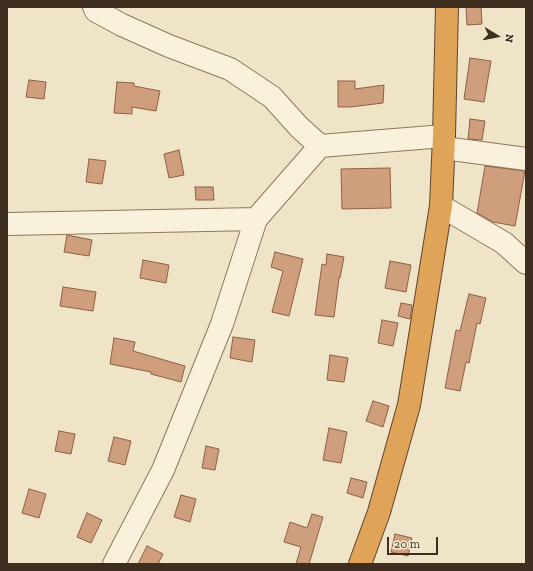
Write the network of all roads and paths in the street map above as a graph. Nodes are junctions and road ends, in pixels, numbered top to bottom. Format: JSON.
{"nodes":[{"id":1,"x":94,"y":7,"type":"edge"},
{"id":2,"x":447,"y":7,"type":"edge"},
{"id":3,"x":444,"y":142,"type":"junction"},
{"id":4,"x":320,"y":146,"type":"junction"},
{"id":5,"x":526,"y":159,"type":"edge"},
{"id":6,"x":441,"y":206,"type":"junction"},
{"id":7,"x":256,"y":219,"type":"junction"},
{"id":8,"x":7,"y":224,"type":"edge"},
{"id":9,"x":526,"y":263,"type":"edge"},
{"id":10,"x":114,"y":564,"type":"edge"},
{"id":11,"x":360,"y":564,"type":"edge"}],
"edges":[{"from":1,"to":4,"type":"street"},
{"from":2,"to":3,"type":"highway"},
{"from":3,"to":4,"type":"street"},
{"from":3,"to":5,"type":"street"},
{"from":3,"to":6,"type":"highway"},
{"from":4,"to":7,"type":"street"},
{"from":6,"to":9,"type":"street"},
{"from":6,"to":11,"type":"highway"},
{"from":7,"to":8,"type":"street"},
{"from":7,"to":10,"type":"street"}]}
